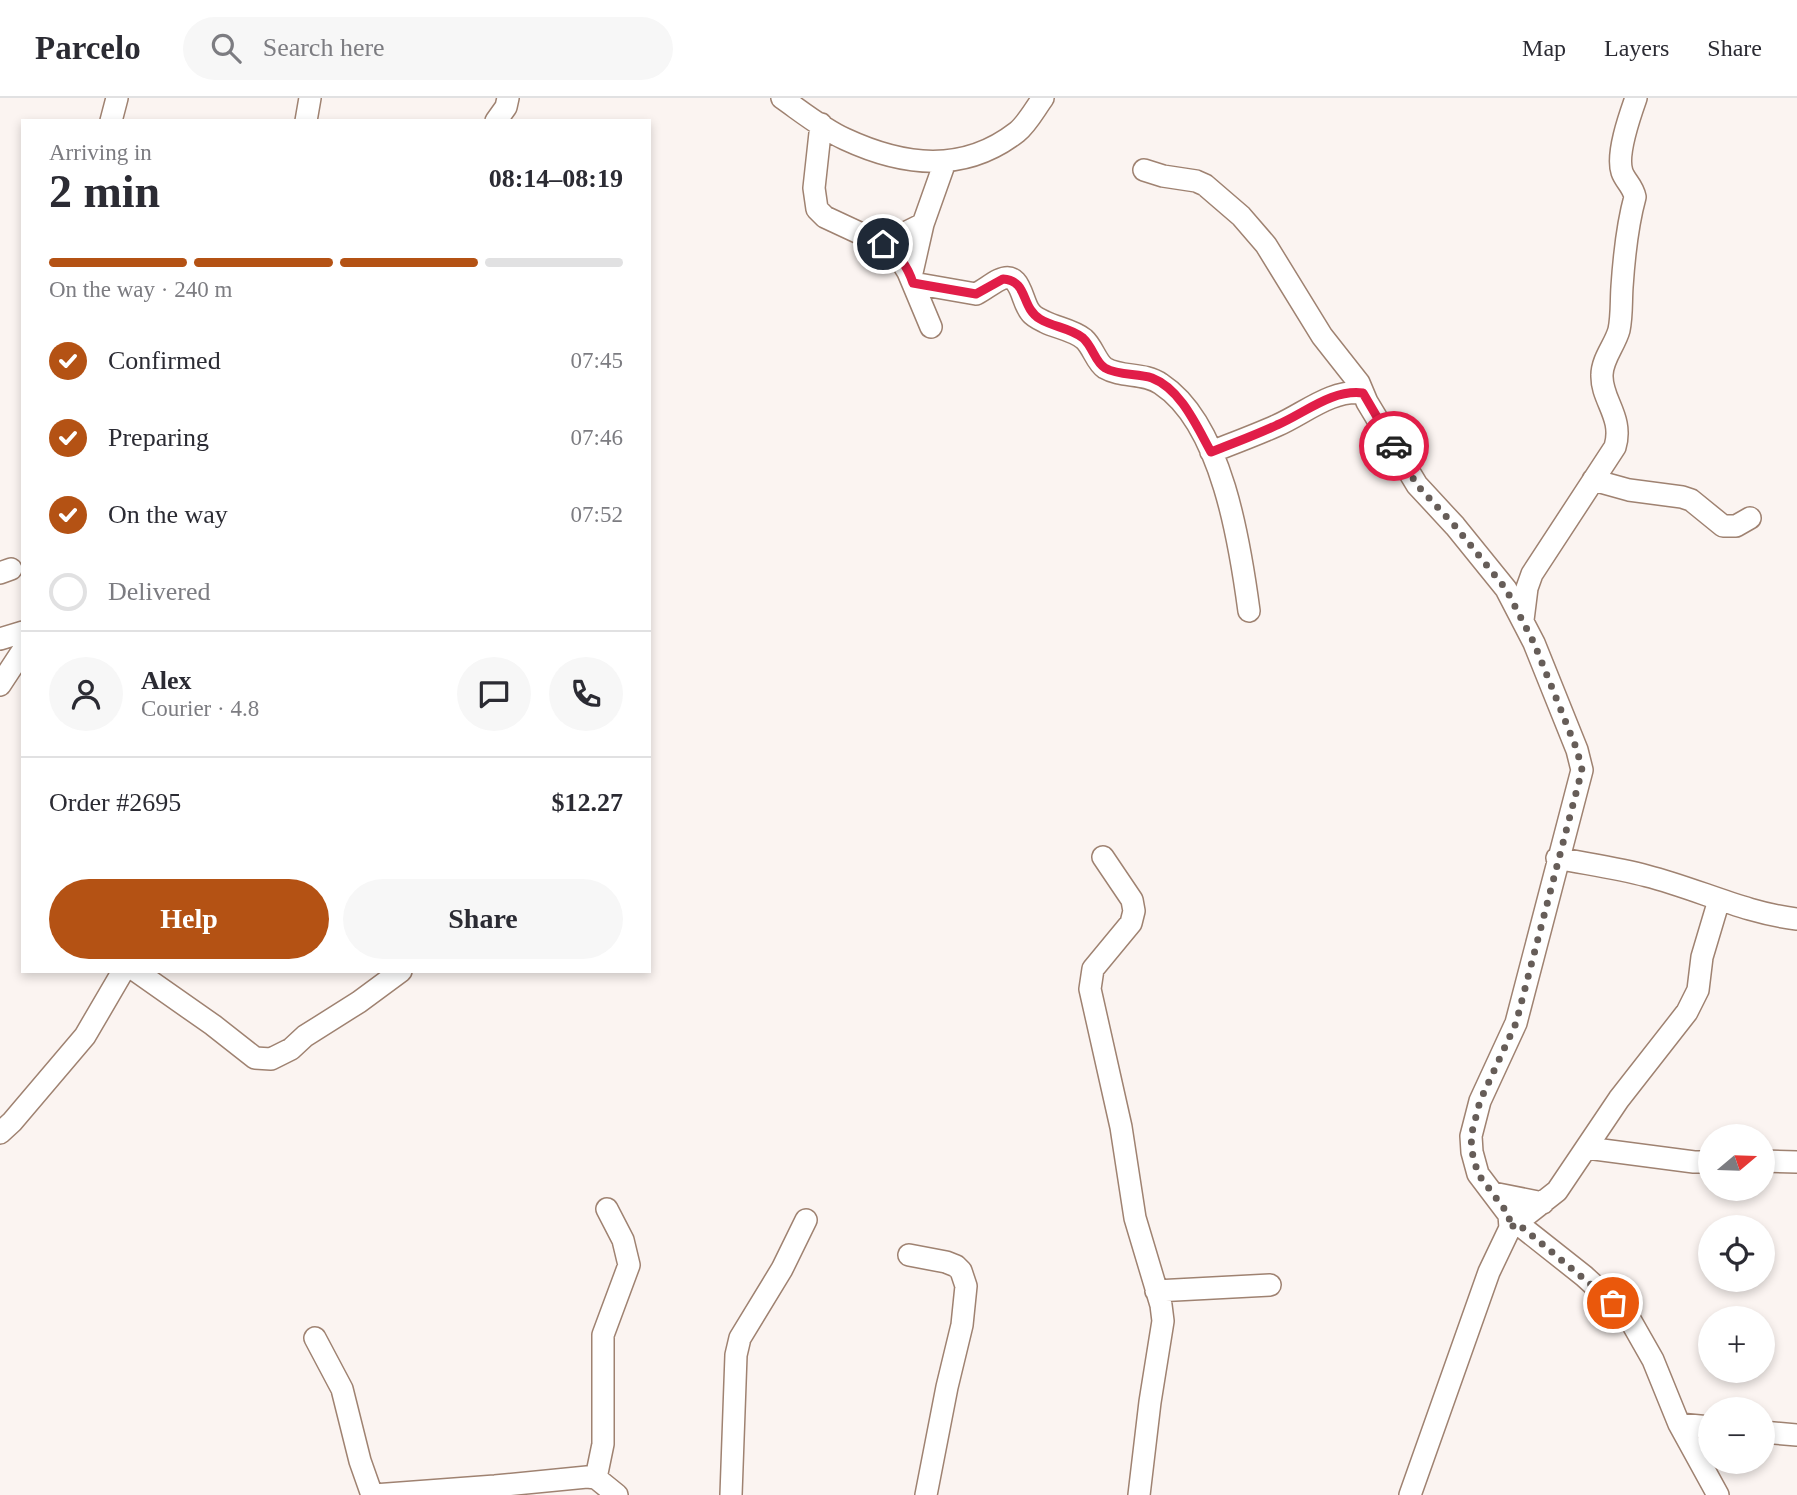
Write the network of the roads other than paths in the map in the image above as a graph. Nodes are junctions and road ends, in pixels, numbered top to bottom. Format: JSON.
{"nodes":[{"id":1,"x":117,"y":98,"type":"edge"},
{"id":2,"x":310,"y":98,"type":"edge"},
{"id":3,"x":508,"y":98,"type":"edge"},
{"id":4,"x":782,"y":98,"type":"edge"},
{"id":5,"x":1043,"y":98,"type":"edge"},
{"id":6,"x":1636,"y":98,"type":"edge"},
{"id":7,"x":112,"y":119,"type":"edge"},
{"id":8,"x":306,"y":119,"type":"edge"},
{"id":9,"x":497,"y":119,"type":"edge"},
{"id":10,"x":821,"y":124,"type":"junction"},
{"id":11,"x":945,"y":162,"type":"junction"},
{"id":12,"x":1144,"y":170,"type":"dead end"},
{"id":13,"x":923,"y":224,"type":"junction"},
{"id":14,"x":883,"y":244,"type":"junction"},
{"id":15,"x":912,"y":280,"type":"junction"},
{"id":16,"x":931,"y":327,"type":"dead end"},
{"id":17,"x":1363,"y":393,"type":"junction"},
{"id":18,"x":1211,"y":452,"type":"junction"},
{"id":19,"x":1593,"y":480,"type":"junction"},
{"id":20,"x":1750,"y":517,"type":"dead end"},
{"id":21,"x":1249,"y":611,"type":"dead end"},
{"id":22,"x":1523,"y":620,"type":"junction"},
{"id":23,"x":21,"y":633,"type":"edge"},
{"id":24,"x":0,"y":639,"type":"edge"},
{"id":25,"x":21,"y":653,"type":"edge"},
{"id":26,"x":0,"y":685,"type":"edge"},
{"id":27,"x":1103,"y":857,"type":"dead end"},
{"id":28,"x":1557,"y":858,"type":"junction"},
{"id":29,"x":1718,"y":900,"type":"junction"},
{"id":30,"x":1797,"y":919,"type":"edge"},
{"id":31,"x":122,"y":973,"type":"edge"},
{"id":32,"x":139,"y":973,"type":"edge"},
{"id":33,"x":398,"y":973,"type":"edge"},
{"id":34,"x":0,"y":1133,"type":"edge"},
{"id":35,"x":1587,"y":1149,"type":"junction"},
{"id":36,"x":1698,"y":1161,"type":"edge"},
{"id":37,"x":1775,"y":1161,"type":"edge"},
{"id":38,"x":1797,"y":1162,"type":"edge"},
{"id":39,"x":1493,"y":1193,"type":"junction"},
{"id":40,"x":1543,"y":1203,"type":"junction"},
{"id":41,"x":607,"y":1209,"type":"dead end"},
{"id":42,"x":806,"y":1220,"type":"dead end"},
{"id":43,"x":1514,"y":1225,"type":"junction"},
{"id":44,"x":909,"y":1255,"type":"dead end"},
{"id":45,"x":1270,"y":1285,"type":"dead end"},
{"id":46,"x":1156,"y":1291,"type":"junction"},
{"id":47,"x":315,"y":1338,"type":"dead end"},
{"id":48,"x":1679,"y":1424,"type":"junction"},
{"id":49,"x":1698,"y":1426,"type":"edge"},
{"id":50,"x":1775,"y":1433,"type":"edge"},
{"id":51,"x":1797,"y":1435,"type":"edge"},
{"id":52,"x":596,"y":1478,"type":"junction"},
{"id":53,"x":373,"y":1495,"type":"edge"},
{"id":54,"x":617,"y":1495,"type":"edge"},
{"id":55,"x":731,"y":1495,"type":"edge"},
{"id":56,"x":926,"y":1495,"type":"edge"},
{"id":57,"x":1139,"y":1495,"type":"edge"},
{"id":58,"x":1410,"y":1495,"type":"edge"},
{"id":59,"x":1718,"y":1495,"type":"edge"}],
"edges":[{"from":1,"to":7,"type":"street"},
{"from":2,"to":8,"type":"street"},
{"from":3,"to":9,"type":"street"},
{"from":4,"to":10,"type":"street"},
{"from":5,"to":11,"type":"street"},
{"from":6,"to":19,"type":"street"},
{"from":10,"to":11,"type":"street"},
{"from":10,"to":14,"type":"street"},
{"from":11,"to":13,"type":"street"},
{"from":12,"to":17,"type":"street"},
{"from":13,"to":14,"type":"street"},
{"from":13,"to":15,"type":"street"},
{"from":14,"to":15,"type":"street"},
{"from":15,"to":16,"type":"street"},
{"from":15,"to":18,"type":"street"},
{"from":17,"to":18,"type":"street"},
{"from":17,"to":22,"type":"street"},
{"from":18,"to":21,"type":"street"},
{"from":19,"to":20,"type":"street"},
{"from":19,"to":22,"type":"street"},
{"from":22,"to":28,"type":"street"},
{"from":23,"to":24,"type":"street"},
{"from":25,"to":26,"type":"street"},
{"from":27,"to":46,"type":"street"},
{"from":28,"to":29,"type":"street"},
{"from":28,"to":39,"type":"street"},
{"from":29,"to":30,"type":"street"},
{"from":29,"to":35,"type":"street"},
{"from":31,"to":34,"type":"street"},
{"from":32,"to":33,"type":"street"},
{"from":35,"to":36,"type":"street"},
{"from":35,"to":40,"type":"street"},
{"from":37,"to":38,"type":"street"},
{"from":39,"to":40,"type":"street"},
{"from":39,"to":43,"type":"street"},
{"from":40,"to":43,"type":"street"},
{"from":41,"to":52,"type":"street"},
{"from":42,"to":55,"type":"street"},
{"from":43,"to":48,"type":"street"},
{"from":43,"to":58,"type":"street"},
{"from":44,"to":56,"type":"street"},
{"from":45,"to":46,"type":"street"},
{"from":46,"to":57,"type":"street"},
{"from":47,"to":53,"type":"street"},
{"from":48,"to":49,"type":"street"},
{"from":48,"to":59,"type":"street"},
{"from":50,"to":51,"type":"street"},
{"from":52,"to":53,"type":"street"},
{"from":52,"to":54,"type":"street"}]}
